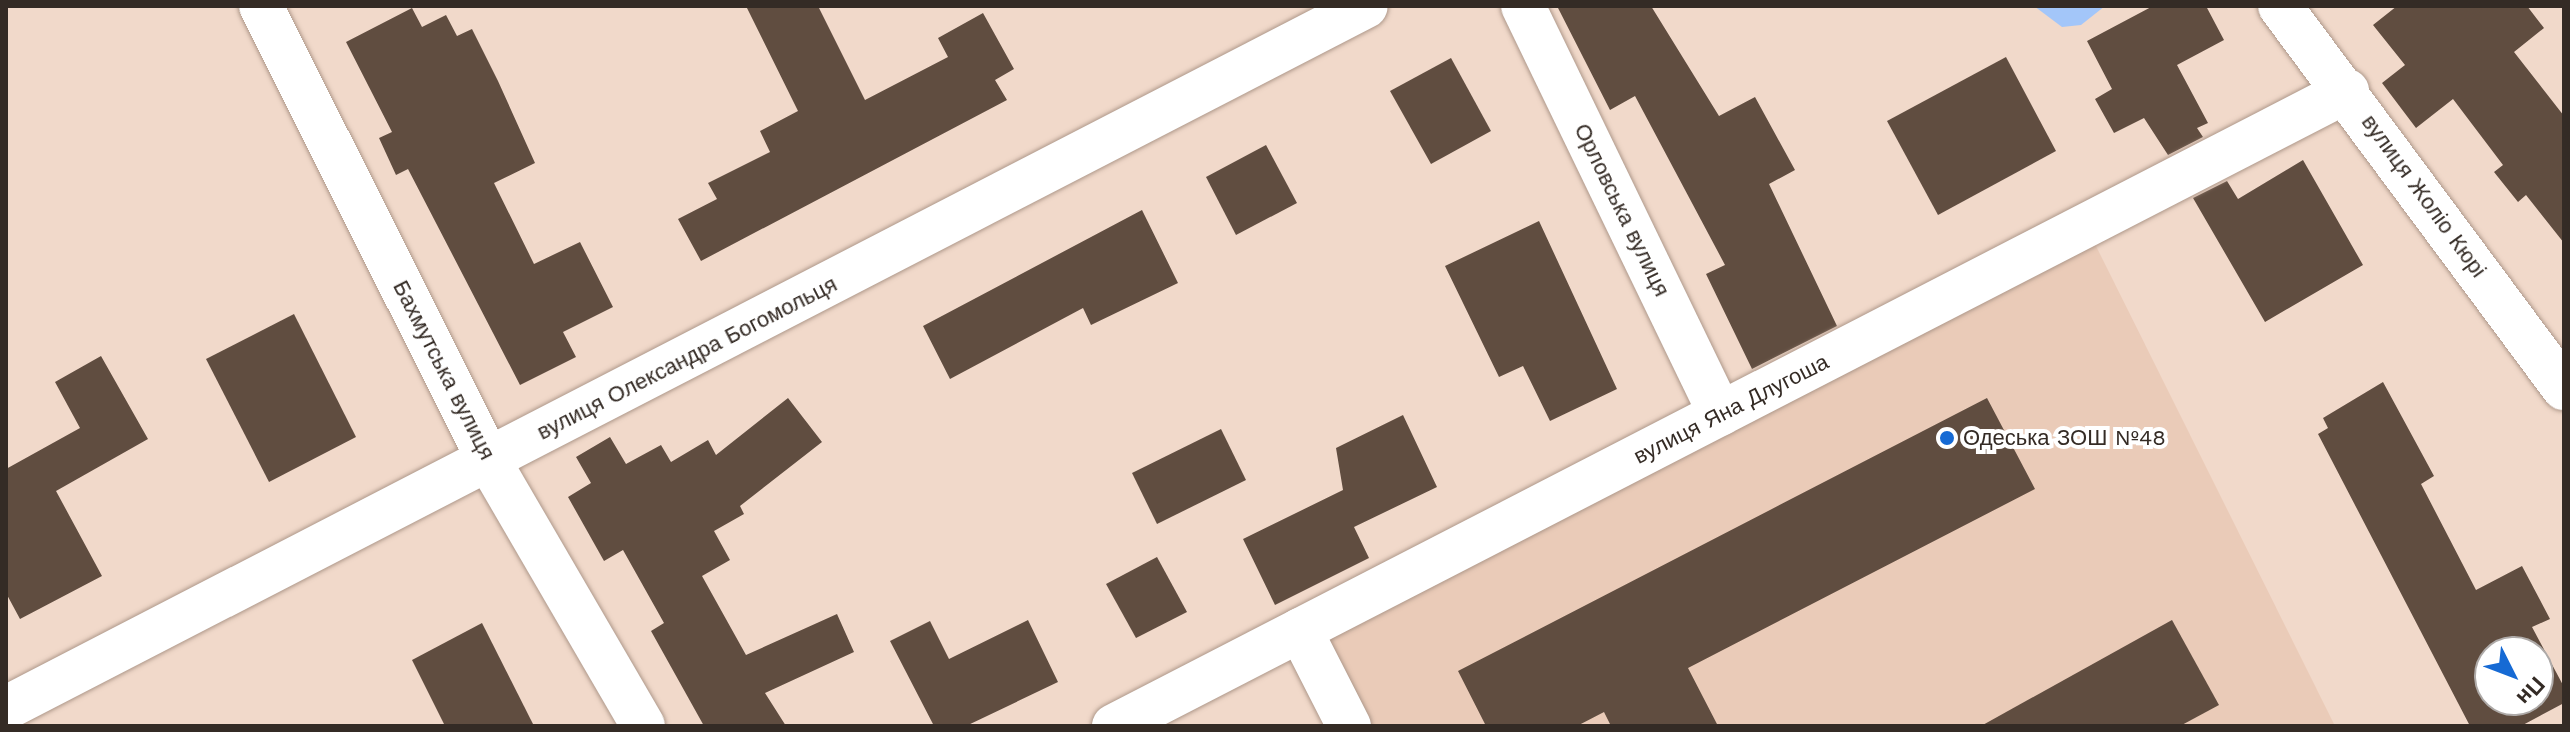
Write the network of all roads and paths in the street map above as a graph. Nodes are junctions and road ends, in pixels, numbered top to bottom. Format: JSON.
{"nodes":[{"id":1,"x":1366,"y":6,"type":"edge"},
{"id":2,"x":1523,"y":6,"type":"edge"},
{"id":3,"x":2280,"y":6,"type":"edge"},
{"id":4,"x":263,"y":7,"type":"edge"},
{"id":5,"x":2347,"y":91,"type":"junction"},
{"id":6,"x":2564,"y":388,"type":"edge"},
{"id":7,"x":1720,"y":414,"type":"junction"},
{"id":8,"x":489,"y":461,"type":"junction"},
{"id":9,"x":1300,"y":630,"type":"junction"},
{"id":10,"x":6,"y":708,"type":"edge"},
{"id":11,"x":643,"y":726,"type":"edge"},
{"id":12,"x":1114,"y":726,"type":"edge"},
{"id":13,"x":1349,"y":726,"type":"edge"}],
"edges":[{"from":1,"to":8,"type":"street","name":"вулиця Олександра Богомольця"},
{"from":2,"to":7,"type":"street","name":"Орловська вулиця"},
{"from":3,"to":5,"type":"street","name":"вулиця Жоліо Кюрі"},
{"from":4,"to":8,"type":"street","name":"Бахмутська вулиця"},
{"from":5,"to":6,"type":"street","name":"вулиця Жоліо Кюрі"},
{"from":5,"to":7,"type":"street","name":"вулиця Яна Длугоша"},
{"from":7,"to":9,"type":"street","name":"вулиця Яна Длугоша"},
{"from":8,"to":10,"type":"street","name":"вулиця Олександра Богомольця"},
{"from":8,"to":11,"type":"street","name":"Бахмутська вулиця"},
{"from":9,"to":12,"type":"street","name":"вулиця Яна Длугоша"},
{"from":9,"to":13,"type":"street"}]}
